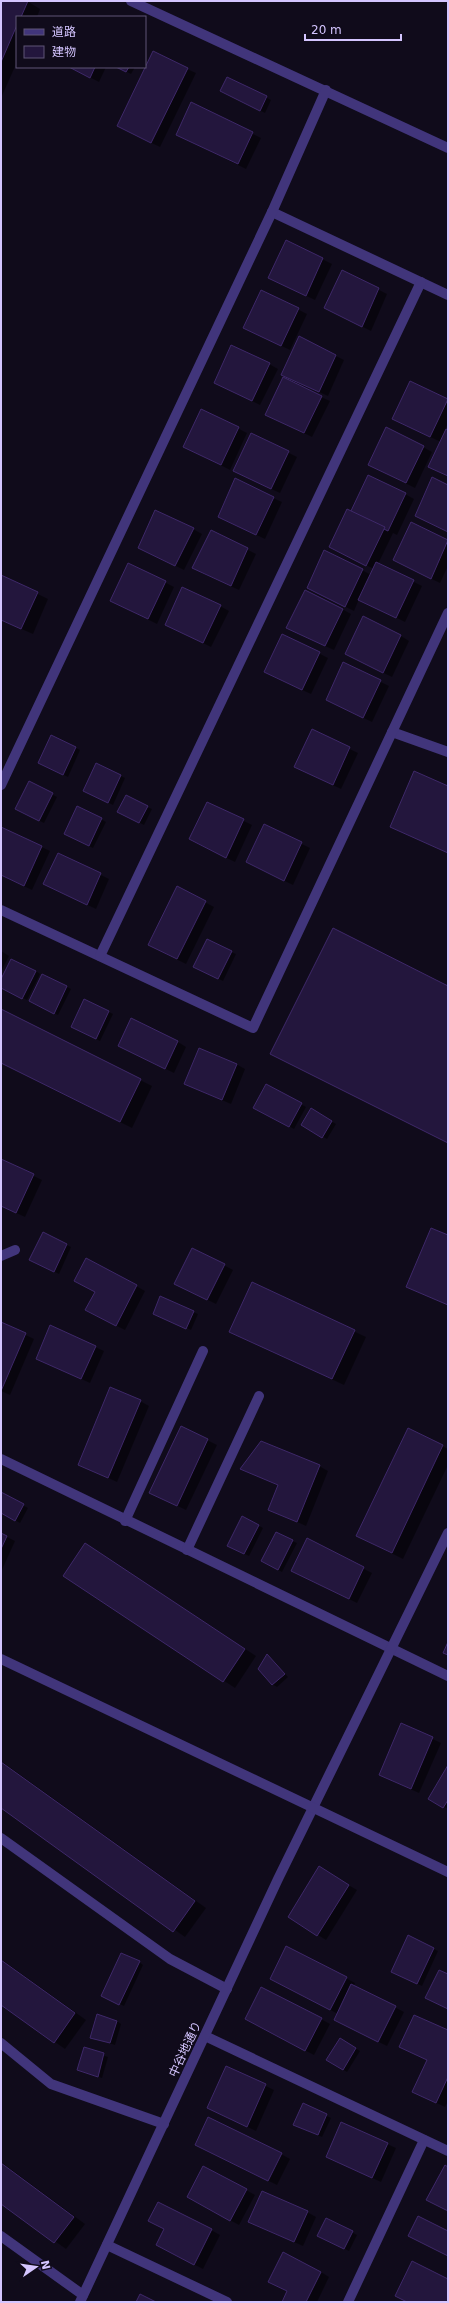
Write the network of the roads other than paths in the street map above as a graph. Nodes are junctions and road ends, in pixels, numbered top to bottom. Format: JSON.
{"nodes":[{"id":1,"x":132,"y":1,"type":"edge"},
{"id":2,"x":326,"y":90,"type":"junction"},
{"id":3,"x":448,"y":148,"type":"edge"},
{"id":4,"x":272,"y":212,"type":"junction"},
{"id":5,"x":421,"y":282,"type":"junction"},
{"id":6,"x":448,"y":295,"type":"edge"},
{"id":7,"x":448,"y":613,"type":"edge"},
{"id":8,"x":392,"y":732,"type":"junction"},
{"id":9,"x":448,"y":752,"type":"edge"},
{"id":10,"x":1,"y":785,"type":"edge"},
{"id":11,"x":1,"y":910,"type":"edge"},
{"id":12,"x":100,"y":956,"type":"junction"},
{"id":13,"x":15,"y":1250,"type":"dead end"},
{"id":14,"x":1,"y":1256,"type":"edge"},
{"id":15,"x":203,"y":1351,"type":"dead end"},
{"id":16,"x":260,"y":1396,"type":"dead end"},
{"id":17,"x":1,"y":1459,"type":"edge"},
{"id":18,"x":125,"y":1521,"type":"junction"},
{"id":19,"x":448,"y":1534,"type":"edge"},
{"id":20,"x":187,"y":1550,"type":"junction"},
{"id":21,"x":393,"y":1649,"type":"junction"},
{"id":22,"x":1,"y":1659,"type":"edge"},
{"id":23,"x":448,"y":1676,"type":"edge"},
{"id":24,"x":314,"y":1807,"type":"junction"},
{"id":25,"x":1,"y":1838,"type":"edge"},
{"id":26,"x":448,"y":1872,"type":"edge"},
{"id":27,"x":227,"y":1990,"type":"junction"},
{"id":28,"x":205,"y":2036,"type":"junction"},
{"id":29,"x":1,"y":2044,"type":"edge"},
{"id":30,"x":164,"y":2124,"type":"junction"},
{"id":31,"x":424,"y":2140,"type":"junction"},
{"id":32,"x":448,"y":2151,"type":"edge"},
{"id":33,"x":1,"y":2236,"type":"edge"},
{"id":34,"x":107,"y":2245,"type":"junction"},
{"id":35,"x":82,"y":2299,"type":"edge"},
{"id":36,"x":227,"y":2302,"type":"edge"},
{"id":37,"x":348,"y":2302,"type":"edge"}],
"edges":[{"from":1,"to":2,"type":"street"},
{"from":2,"to":3,"type":"street"},
{"from":2,"to":4,"type":"street"},
{"from":4,"to":5,"type":"street"},
{"from":4,"to":10,"type":"street"},
{"from":5,"to":6,"type":"street"},
{"from":5,"to":12,"type":"street"},
{"from":7,"to":8,"type":"street"},
{"from":8,"to":9,"type":"street"},
{"from":8,"to":12,"type":"street"},
{"from":11,"to":12,"type":"street"},
{"from":13,"to":14,"type":"street"},
{"from":15,"to":18,"type":"street"},
{"from":16,"to":20,"type":"street"},
{"from":17,"to":18,"type":"street"},
{"from":18,"to":20,"type":"street"},
{"from":19,"to":21,"type":"street","name":"中谷地通り"},
{"from":20,"to":21,"type":"street"},
{"from":21,"to":23,"type":"street"},
{"from":21,"to":24,"type":"street","name":"中谷地通り"},
{"from":22,"to":24,"type":"street"},
{"from":24,"to":26,"type":"street"},
{"from":24,"to":27,"type":"street","name":"中谷地通り"},
{"from":25,"to":27,"type":"street"},
{"from":27,"to":28,"type":"street","name":"中谷地通り"},
{"from":28,"to":30,"type":"street","name":"中谷地通り"},
{"from":28,"to":31,"type":"street"},
{"from":29,"to":30,"type":"street"},
{"from":30,"to":34,"type":"street","name":"中谷地通り"},
{"from":31,"to":32,"type":"street"},
{"from":31,"to":37,"type":"street"},
{"from":33,"to":35,"type":"street"},
{"from":34,"to":35,"type":"street","name":"中谷地通り"},
{"from":34,"to":36,"type":"street"}]}
